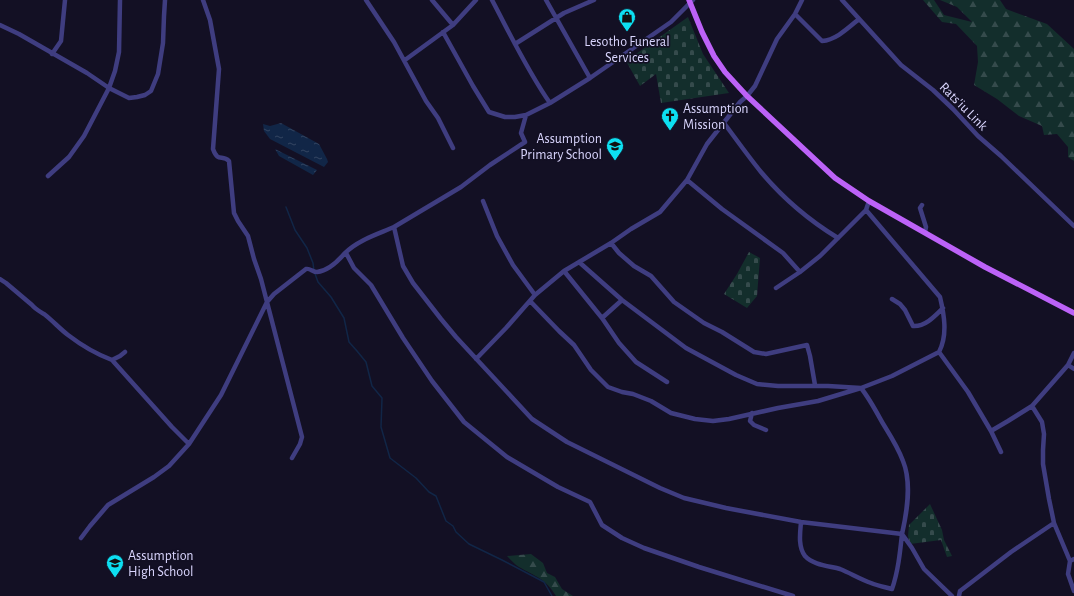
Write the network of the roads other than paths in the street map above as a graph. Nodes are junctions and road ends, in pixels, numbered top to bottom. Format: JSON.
{"nodes":[{"id":1,"x":65,"y":0,"type":"edge"},
{"id":2,"x":120,"y":0,"type":"edge"},
{"id":3,"x":165,"y":0,"type":"edge"},
{"id":4,"x":203,"y":0,"type":"edge"},
{"id":5,"x":366,"y":0,"type":"edge"},
{"id":6,"x":432,"y":0,"type":"edge"},
{"id":7,"x":476,"y":0,"type":"edge"},
{"id":8,"x":492,"y":0,"type":"edge"},
{"id":9,"x":546,"y":0,"type":"edge"},
{"id":10,"x":594,"y":0,"type":"edge"},
{"id":11,"x":802,"y":0,"type":"edge"},
{"id":12,"x":842,"y":0,"type":"edge"},
{"id":13,"x":691,"y":1,"type":"edge"},
{"id":14,"x":795,"y":14,"type":"junction"},
{"id":15,"x":556,"y":18,"type":"junction"},
{"id":16,"x":860,"y":19,"type":"junction"},
{"id":17,"x":0,"y":25,"type":"edge"},
{"id":18,"x":453,"y":25,"type":"junction"},
{"id":19,"x":443,"y":32,"type":"junction"},
{"id":20,"x":515,"y":44,"type":"junction"},
{"id":21,"x":52,"y":54,"type":"junction"},
{"id":22,"x":405,"y":60,"type":"junction"},
{"id":23,"x":590,"y":78,"type":"junction"},
{"id":24,"x":109,"y":88,"type":"junction"},
{"id":25,"x":747,"y":96,"type":"junction"},
{"id":26,"x":550,"y":104,"type":"junction"},
{"id":27,"x":526,"y":115,"type":"junction"},
{"id":28,"x":724,"y":123,"type":"junction"},
{"id":29,"x":453,"y":148,"type":"dead end"},
{"id":30,"x":48,"y":176,"type":"dead end"},
{"id":31,"x":687,"y":180,"type":"junction"},
{"id":32,"x":483,"y":201,"type":"dead end"},
{"id":33,"x":868,"y":201,"type":"junction"},
{"id":34,"x":922,"y":205,"type":"dead end"},
{"id":35,"x":866,"y":210,"type":"junction"},
{"id":36,"x":1074,"y":226,"type":"edge"},
{"id":37,"x":394,"y":227,"type":"junction"},
{"id":38,"x":925,"y":232,"type":"junction"},
{"id":39,"x":838,"y":238,"type":"junction"},
{"id":40,"x":611,"y":243,"type":"junction"},
{"id":41,"x":346,"y":253,"type":"junction"},
{"id":42,"x":579,"y":262,"type":"junction"},
{"id":43,"x":564,"y":271,"type":"junction"},
{"id":44,"x":800,"y":272,"type":"junction"},
{"id":45,"x":0,"y":279,"type":"edge"},
{"id":46,"x":776,"y":288,"type":"dead end"},
{"id":47,"x":535,"y":295,"type":"junction"},
{"id":48,"x":892,"y":299,"type":"dead end"},
{"id":49,"x":622,"y":300,"type":"junction"},
{"id":50,"x":530,"y":301,"type":"junction"},
{"id":51,"x":267,"y":302,"type":"junction"},
{"id":52,"x":943,"y":308,"type":"junction"},
{"id":53,"x":1074,"y":313,"type":"edge"},
{"id":54,"x":602,"y":318,"type":"junction"},
{"id":55,"x":125,"y":352,"type":"dead end"},
{"id":56,"x":939,"y":352,"type":"junction"},
{"id":57,"x":1074,"y":353,"type":"edge"},
{"id":58,"x":112,"y":360,"type":"junction"},
{"id":59,"x":476,"y":360,"type":"junction"},
{"id":60,"x":1068,"y":365,"type":"junction"},
{"id":61,"x":1074,"y":369,"type":"edge"},
{"id":62,"x":667,"y":382,"type":"dead end"},
{"id":63,"x":815,"y":385,"type":"junction"},
{"id":64,"x":861,"y":388,"type":"junction"},
{"id":65,"x":1032,"y":406,"type":"junction"},
{"id":66,"x":752,"y":413,"type":"junction"},
{"id":67,"x":766,"y":430,"type":"dead end"},
{"id":68,"x":990,"y":431,"type":"junction"},
{"id":69,"x":189,"y":444,"type":"junction"},
{"id":70,"x":1001,"y":452,"type":"dead end"},
{"id":71,"x":292,"y":458,"type":"dead end"},
{"id":72,"x":801,"y":522,"type":"junction"},
{"id":73,"x":1054,"y":522,"type":"junction"},
{"id":74,"x":902,"y":534,"type":"junction"},
{"id":75,"x":81,"y":538,"type":"dead end"},
{"id":76,"x":1072,"y":560,"type":"edge"},
{"id":77,"x":1074,"y":591,"type":"edge"},
{"id":78,"x":793,"y":596,"type":"edge"},
{"id":79,"x":952,"y":596,"type":"edge"},
{"id":80,"x":959,"y":596,"type":"edge"}],
"edges":[{"from":1,"to":21,"type":"street"},
{"from":2,"to":24,"type":"street"},
{"from":3,"to":24,"type":"street"},
{"from":4,"to":51,"type":"street"},
{"from":5,"to":22,"type":"street"},
{"from":6,"to":18,"type":"street"},
{"from":7,"to":18,"type":"street"},
{"from":8,"to":20,"type":"street"},
{"from":9,"to":15,"type":"street"},
{"from":10,"to":15,"type":"street"},
{"from":11,"to":14,"type":"street"},
{"from":12,"to":16,"type":"street","name":"Rats'iu Link"},
{"from":13,"to":23,"type":"street"},
{"from":13,"to":25,"type":"main road"},
{"from":14,"to":16,"type":"street"},
{"from":14,"to":25,"type":"street"},
{"from":15,"to":20,"type":"street"},
{"from":15,"to":23,"type":"street"},
{"from":16,"to":36,"type":"street","name":"Rats'iu Link"},
{"from":17,"to":21,"type":"street"},
{"from":18,"to":19,"type":"street"},
{"from":19,"to":22,"type":"street"},
{"from":19,"to":27,"type":"street"},
{"from":20,"to":26,"type":"street"},
{"from":21,"to":24,"type":"street"},
{"from":22,"to":29,"type":"street"},
{"from":23,"to":26,"type":"street"},
{"from":24,"to":30,"type":"street"},
{"from":25,"to":28,"type":"street"},
{"from":25,"to":33,"type":"main road"},
{"from":26,"to":27,"type":"street"},
{"from":27,"to":37,"type":"street"},
{"from":28,"to":31,"type":"street"},
{"from":28,"to":39,"type":"street"},
{"from":31,"to":40,"type":"street"},
{"from":31,"to":44,"type":"street"},
{"from":32,"to":47,"type":"street"},
{"from":33,"to":35,"type":"street"},
{"from":33,"to":38,"type":"main road"},
{"from":34,"to":38,"type":"street"},
{"from":35,"to":39,"type":"street"},
{"from":35,"to":52,"type":"street"},
{"from":37,"to":41,"type":"street"},
{"from":37,"to":59,"type":"street"},
{"from":38,"to":53,"type":"main road"},
{"from":39,"to":44,"type":"street"},
{"from":40,"to":42,"type":"street"},
{"from":40,"to":63,"type":"street"},
{"from":41,"to":51,"type":"street"},
{"from":41,"to":78,"type":"street"},
{"from":42,"to":43,"type":"street"},
{"from":42,"to":49,"type":"street"},
{"from":43,"to":47,"type":"street"},
{"from":43,"to":54,"type":"street"},
{"from":44,"to":46,"type":"street"},
{"from":45,"to":58,"type":"street"},
{"from":47,"to":50,"type":"street"},
{"from":48,"to":52,"type":"street"},
{"from":49,"to":54,"type":"street"},
{"from":49,"to":63,"type":"street"},
{"from":50,"to":59,"type":"street"},
{"from":50,"to":66,"type":"street"},
{"from":51,"to":69,"type":"street"},
{"from":51,"to":71,"type":"street"},
{"from":52,"to":56,"type":"street"},
{"from":54,"to":62,"type":"street"},
{"from":55,"to":58,"type":"street"},
{"from":56,"to":64,"type":"street"},
{"from":56,"to":68,"type":"street"},
{"from":57,"to":60,"type":"street"},
{"from":58,"to":69,"type":"street"},
{"from":59,"to":72,"type":"street"},
{"from":60,"to":61,"type":"street"},
{"from":60,"to":65,"type":"street"},
{"from":63,"to":64,"type":"street"},
{"from":64,"to":66,"type":"street"},
{"from":64,"to":74,"type":"street"},
{"from":65,"to":68,"type":"street"},
{"from":65,"to":73,"type":"street"},
{"from":66,"to":67,"type":"street"},
{"from":68,"to":70,"type":"street"},
{"from":69,"to":75,"type":"street"},
{"from":72,"to":74,"type":"street"},
{"from":72,"to":74,"type":"street"},
{"from":73,"to":76,"type":"street"},
{"from":73,"to":80,"type":"street"},
{"from":74,"to":79,"type":"street"},
{"from":76,"to":77,"type":"street"}]}
